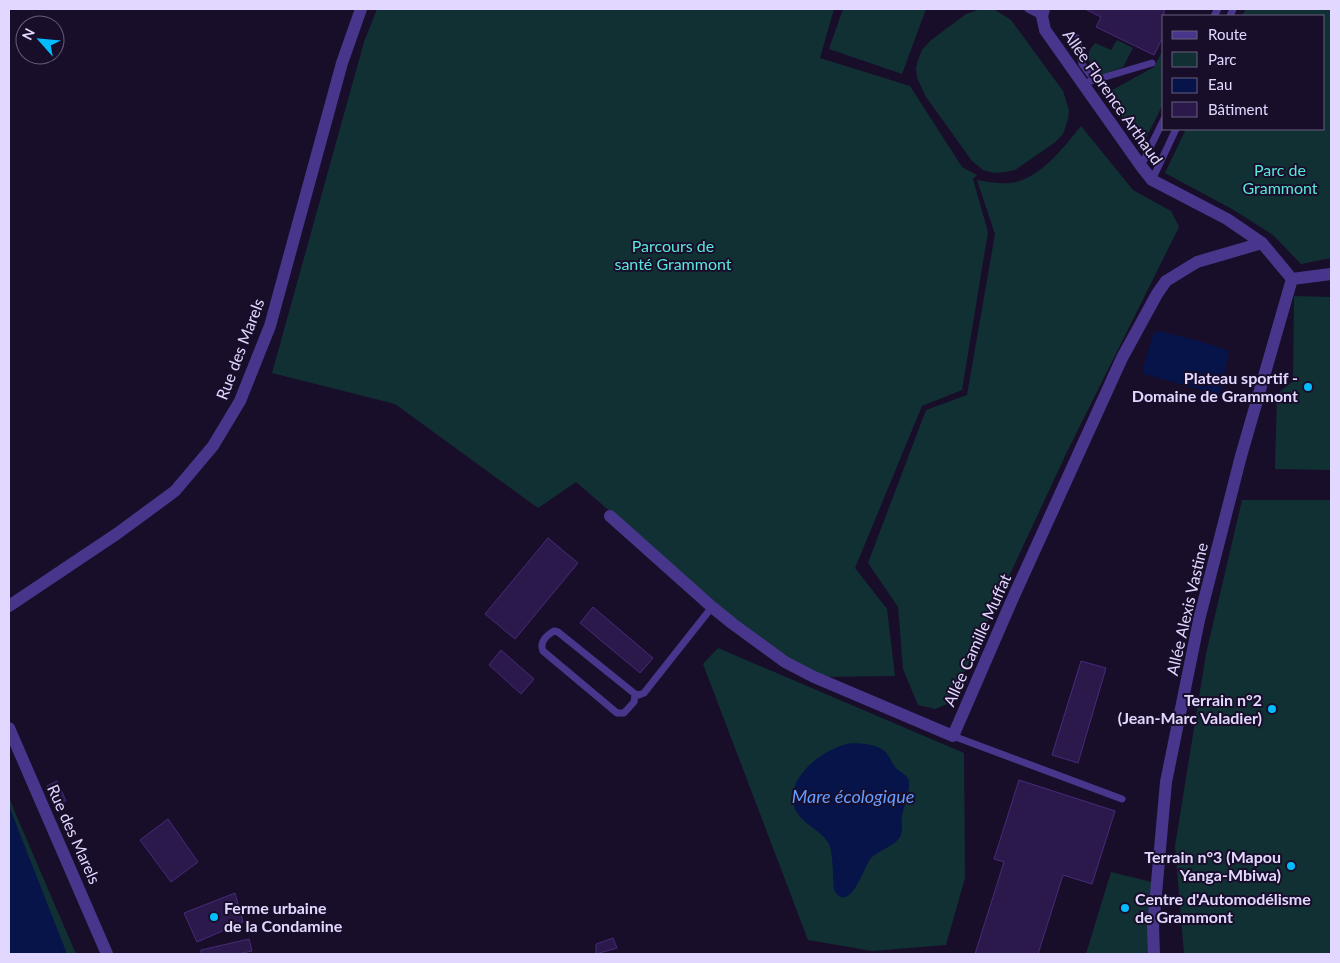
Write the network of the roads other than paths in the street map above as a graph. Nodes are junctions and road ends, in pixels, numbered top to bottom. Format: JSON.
{"nodes":[{"id":1,"x":360,"y":9,"type":"edge"},
{"id":2,"x":1028,"y":9,"type":"edge"},
{"id":3,"x":1043,"y":13,"type":"edge"},
{"id":4,"x":1077,"y":38,"type":"dead end"},
{"id":5,"x":1152,"y":63,"type":"dead end"},
{"id":6,"x":1089,"y":83,"type":"junction"},
{"id":7,"x":1162,"y":123,"type":"edge"},
{"id":8,"x":1176,"y":130,"type":"edge"},
{"id":9,"x":1140,"y":166,"type":"junction"},
{"id":10,"x":1152,"y":180,"type":"junction"},
{"id":11,"x":1262,"y":243,"type":"junction"},
{"id":12,"x":1331,"y":274,"type":"edge"},
{"id":13,"x":1292,"y":280,"type":"junction"},
{"id":14,"x":610,"y":516,"type":"dead end"},
{"id":15,"x":9,"y":606,"type":"edge"},
{"id":16,"x":712,"y":607,"type":"junction"},
{"id":17,"x":635,"y":694,"type":"junction"},
{"id":18,"x":9,"y":728,"type":"edge"},
{"id":19,"x":953,"y":736,"type":"junction"},
{"id":20,"x":1122,"y":800,"type":"dead end"},
{"id":21,"x":108,"y":954,"type":"edge"},
{"id":22,"x":1154,"y":954,"type":"edge"}],
"edges":[{"from":1,"to":15,"type":"street","name":"Rue des Marels"},
{"from":2,"to":3,"type":"lane"},
{"from":3,"to":6,"type":"street","name":"Allée Florence Arthaud"},
{"from":4,"to":6,"type":"lane"},
{"from":5,"to":6,"type":"lane"},
{"from":6,"to":9,"type":"street","name":"Allée Florence Arthaud"},
{"from":7,"to":9,"type":"lane"},
{"from":8,"to":10,"type":"lane"},
{"from":9,"to":10,"type":"street","name":"Allée Florence Arthaud"},
{"from":10,"to":11,"type":"street","name":"Allée Florence Arthaud"},
{"from":11,"to":13,"type":"street","name":"Allée Florence Arthaud"},
{"from":11,"to":19,"type":"street","name":"Allée Camille Muffat"},
{"from":12,"to":13,"type":"street"},
{"from":13,"to":22,"type":"street","name":"Allée Alexis Vastine"},
{"from":14,"to":16,"type":"street"},
{"from":16,"to":17,"type":"lane"},
{"from":16,"to":19,"type":"street"},
{"from":17,"to":17,"type":"lane"},
{"from":18,"to":21,"type":"street","name":"Rue des Marels"},
{"from":19,"to":20,"type":"lane"}]}
